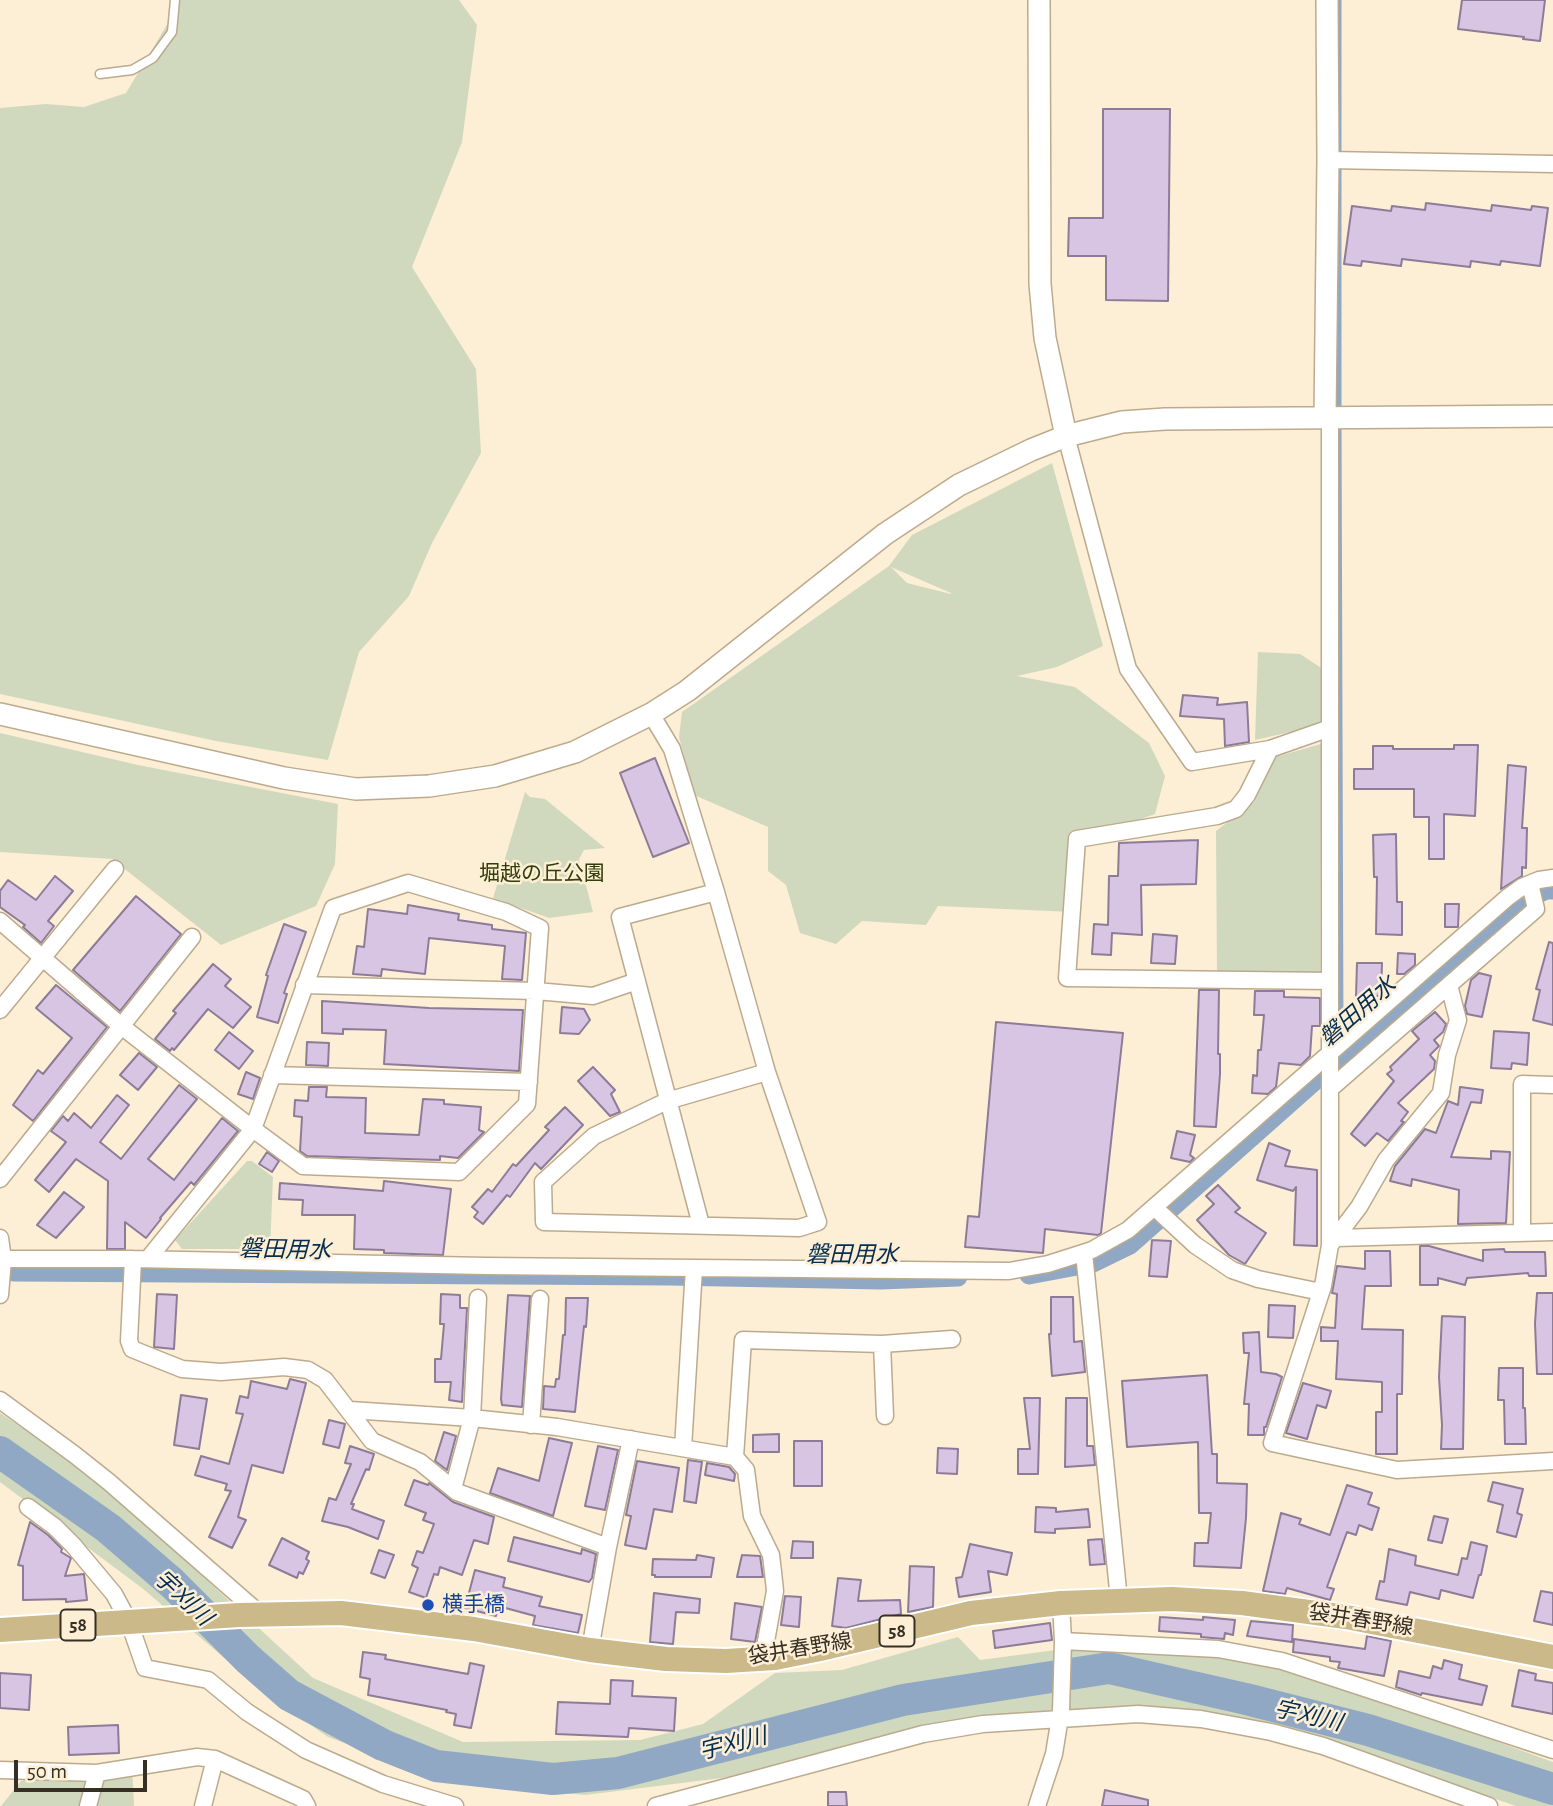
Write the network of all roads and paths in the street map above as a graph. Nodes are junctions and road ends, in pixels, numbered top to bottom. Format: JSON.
{"nodes":[{"id":1,"x":175,"y":0,"type":"edge"},
{"id":2,"x":1039,"y":0,"type":"edge"},
{"id":3,"x":1327,"y":0,"type":"edge"},
{"id":4,"x":100,"y":74,"type":"dead end"},
{"id":5,"x":1328,"y":160,"type":"junction"},
{"id":6,"x":1553,"y":164,"type":"edge"},
{"id":7,"x":1553,"y":416,"type":"edge"},
{"id":8,"x":1328,"y":417,"type":"junction"},
{"id":9,"x":1066,"y":436,"type":"junction"},
{"id":10,"x":0,"y":714,"type":"edge"},
{"id":11,"x":651,"y":714,"type":"junction"},
{"id":12,"x":1330,"y":728,"type":"junction"},
{"id":13,"x":1270,"y":748,"type":"junction"},
{"id":14,"x":115,"y":869,"type":"dead end"},
{"id":15,"x":1553,"y":878,"type":"edge"},
{"id":16,"x":1530,"y":884,"type":"junction"},
{"id":17,"x":716,"y":892,"type":"junction"},
{"id":18,"x":0,"y":921,"type":"edge"},
{"id":19,"x":192,"y":937,"type":"dead end"},
{"id":20,"x":41,"y":957,"type":"junction"},
{"id":21,"x":637,"y":981,"type":"junction"},
{"id":22,"x":1330,"y":981,"type":"junction"},
{"id":23,"x":304,"y":985,"type":"junction"},
{"id":24,"x":1449,"y":985,"type":"junction"},
{"id":25,"x":536,"y":991,"type":"junction"},
{"id":26,"x":0,"y":1010,"type":"edge"},
{"id":27,"x":120,"y":1026,"type":"junction"},
{"id":28,"x":1330,"y":1052,"type":"junction"},
{"id":29,"x":767,"y":1072,"type":"junction"},
{"id":30,"x":272,"y":1075,"type":"junction"},
{"id":31,"x":529,"y":1082,"type":"junction"},
{"id":32,"x":1553,"y":1085,"type":"edge"},
{"id":33,"x":1330,"y":1088,"type":"junction"},
{"id":34,"x":667,"y":1101,"type":"junction"},
{"id":35,"x":253,"y":1129,"type":"junction"},
{"id":36,"x":0,"y":1179,"type":"edge"},
{"id":37,"x":1154,"y":1208,"type":"junction"},
{"id":38,"x":701,"y":1225,"type":"junction"},
{"id":39,"x":1553,"y":1232,"type":"edge"},
{"id":40,"x":1522,"y":1233,"type":"junction"},
{"id":41,"x":0,"y":1238,"type":"edge"},
{"id":42,"x":1333,"y":1242,"type":"junction"},
{"id":43,"x":1084,"y":1253,"type":"junction"},
{"id":44,"x":2,"y":1259,"type":"edge"},
{"id":45,"x":136,"y":1266,"type":"junction"},
{"id":46,"x":694,"y":1268,"type":"junction"},
{"id":47,"x":1321,"y":1292,"type":"junction"},
{"id":48,"x":0,"y":1295,"type":"edge"},
{"id":49,"x":478,"y":1298,"type":"dead end"},
{"id":50,"x":540,"y":1299,"type":"dead end"},
{"id":51,"x":952,"y":1339,"type":"dead end"},
{"id":52,"x":882,"y":1344,"type":"junction"},
{"id":53,"x":0,"y":1400,"type":"edge"},
{"id":54,"x":350,"y":1410,"type":"junction"},
{"id":55,"x":885,"y":1416,"type":"dead end"},
{"id":56,"x":472,"y":1418,"type":"junction"},
{"id":57,"x":531,"y":1424,"type":"junction"},
{"id":58,"x":631,"y":1439,"type":"junction"},
{"id":59,"x":683,"y":1448,"type":"junction"},
{"id":60,"x":735,"y":1457,"type":"junction"},
{"id":61,"x":1553,"y":1461,"type":"edge"},
{"id":62,"x":453,"y":1489,"type":"junction"},
{"id":63,"x":28,"y":1507,"type":"dead end"},
{"id":64,"x":608,"y":1548,"type":"junction"},
{"id":65,"x":1119,"y":1600,"type":"junction"},
{"id":66,"x":1061,"y":1603,"type":"junction"},
{"id":67,"x":250,"y":1615,"type":"junction"},
{"id":68,"x":129,"y":1622,"type":"junction"},
{"id":69,"x":0,"y":1630,"type":"edge"},
{"id":70,"x":1063,"y":1641,"type":"junction"},
{"id":71,"x":590,"y":1650,"type":"junction"},
{"id":72,"x":1553,"y":1657,"type":"edge"},
{"id":73,"x":763,"y":1658,"type":"junction"},
{"id":74,"x":1061,"y":1714,"type":"junction"},
{"id":75,"x":1553,"y":1750,"type":"edge"},
{"id":76,"x":215,"y":1759,"type":"junction"},
{"id":77,"x":0,"y":1770,"type":"edge"},
{"id":78,"x":97,"y":1773,"type":"junction"},
{"id":79,"x":88,"y":1806,"type":"edge"},
{"id":80,"x":203,"y":1806,"type":"edge"},
{"id":81,"x":307,"y":1806,"type":"edge"},
{"id":82,"x":455,"y":1806,"type":"edge"},
{"id":83,"x":656,"y":1806,"type":"edge"},
{"id":84,"x":1037,"y":1806,"type":"edge"},
{"id":85,"x":1444,"y":1806,"type":"edge"},
{"id":86,"x":1458,"y":1806,"type":"edge"},
{"id":87,"x":1489,"y":1806,"type":"edge"}],
"edges":[{"from":1,"to":4,"type":"lane"},
{"from":2,"to":9,"type":"street"},
{"from":3,"to":5,"type":"street"},
{"from":5,"to":6,"type":"street"},
{"from":5,"to":8,"type":"street"},
{"from":7,"to":8,"type":"street"},
{"from":8,"to":9,"type":"street"},
{"from":8,"to":12,"type":"street"},
{"from":9,"to":11,"type":"street"},
{"from":9,"to":13,"type":"street"},
{"from":10,"to":11,"type":"street"},
{"from":11,"to":17,"type":"street"},
{"from":12,"to":13,"type":"street"},
{"from":12,"to":22,"type":"street"},
{"from":13,"to":22,"type":"street"},
{"from":14,"to":20,"type":"street"},
{"from":15,"to":16,"type":"street"},
{"from":16,"to":24,"type":"street"},
{"from":16,"to":28,"type":"street"},
{"from":17,"to":21,"type":"street"},
{"from":17,"to":29,"type":"street"},
{"from":18,"to":20,"type":"street"},
{"from":19,"to":27,"type":"street"},
{"from":20,"to":26,"type":"street"},
{"from":20,"to":27,"type":"street"},
{"from":21,"to":25,"type":"street"},
{"from":21,"to":34,"type":"street"},
{"from":22,"to":28,"type":"street"},
{"from":23,"to":25,"type":"street"},
{"from":23,"to":25,"type":"street"},
{"from":23,"to":30,"type":"street"},
{"from":24,"to":33,"type":"street"},
{"from":24,"to":42,"type":"street"},
{"from":25,"to":31,"type":"street"},
{"from":27,"to":35,"type":"street"},
{"from":27,"to":36,"type":"street"},
{"from":28,"to":33,"type":"street"},
{"from":28,"to":37,"type":"street"},
{"from":29,"to":34,"type":"street"},
{"from":29,"to":38,"type":"street"},
{"from":30,"to":31,"type":"street"},
{"from":30,"to":35,"type":"street"},
{"from":31,"to":35,"type":"street"},
{"from":32,"to":40,"type":"street"},
{"from":33,"to":42,"type":"street"},
{"from":34,"to":38,"type":"street"},
{"from":34,"to":38,"type":"street"},
{"from":35,"to":45,"type":"street"},
{"from":37,"to":43,"type":"street"},
{"from":37,"to":47,"type":"street"},
{"from":39,"to":40,"type":"street"},
{"from":40,"to":42,"type":"street"},
{"from":41,"to":44,"type":"street"},
{"from":42,"to":47,"type":"street"},
{"from":43,"to":46,"type":"street"},
{"from":43,"to":65,"type":"street"},
{"from":44,"to":45,"type":"street"},
{"from":44,"to":48,"type":"street"},
{"from":45,"to":46,"type":"street"},
{"from":45,"to":54,"type":"street"},
{"from":46,"to":59,"type":"street"},
{"from":47,"to":61,"type":"street"},
{"from":49,"to":56,"type":"street"},
{"from":50,"to":57,"type":"street"},
{"from":51,"to":52,"type":"street"},
{"from":52,"to":55,"type":"street"},
{"from":52,"to":60,"type":"street"},
{"from":53,"to":67,"type":"street"},
{"from":54,"to":56,"type":"street"},
{"from":54,"to":62,"type":"street"},
{"from":56,"to":57,"type":"street"},
{"from":56,"to":62,"type":"street"},
{"from":57,"to":58,"type":"street"},
{"from":58,"to":59,"type":"street"},
{"from":58,"to":64,"type":"street"},
{"from":59,"to":60,"type":"street"},
{"from":60,"to":73,"type":"street"},
{"from":62,"to":64,"type":"street"},
{"from":63,"to":68,"type":"street"},
{"from":64,"to":71,"type":"street"},
{"from":65,"to":66,"type":"main road","name":"袋井春野線","number":"58"},
{"from":65,"to":72,"type":"main road","name":"袋井春野線","number":"58"},
{"from":66,"to":70,"type":"street"},
{"from":66,"to":73,"type":"main road","name":"袋井春野線","number":"58"},
{"from":67,"to":68,"type":"main road","name":"袋井春野線","number":"58"},
{"from":67,"to":71,"type":"main road","name":"袋井春野線","number":"58"},
{"from":68,"to":69,"type":"main road","name":"袋井春野線","number":"58"},
{"from":68,"to":82,"type":"street"},
{"from":70,"to":74,"type":"street"},
{"from":70,"to":75,"type":"street"},
{"from":71,"to":73,"type":"main road","name":"袋井春野線","number":"58"},
{"from":74,"to":83,"type":"street"},
{"from":74,"to":84,"type":"street"},
{"from":74,"to":87,"type":"street"},
{"from":76,"to":78,"type":"street"},
{"from":76,"to":80,"type":"street"},
{"from":76,"to":81,"type":"street"},
{"from":77,"to":78,"type":"street"},
{"from":78,"to":79,"type":"street"},
{"from":85,"to":86,"type":"street"}]}
